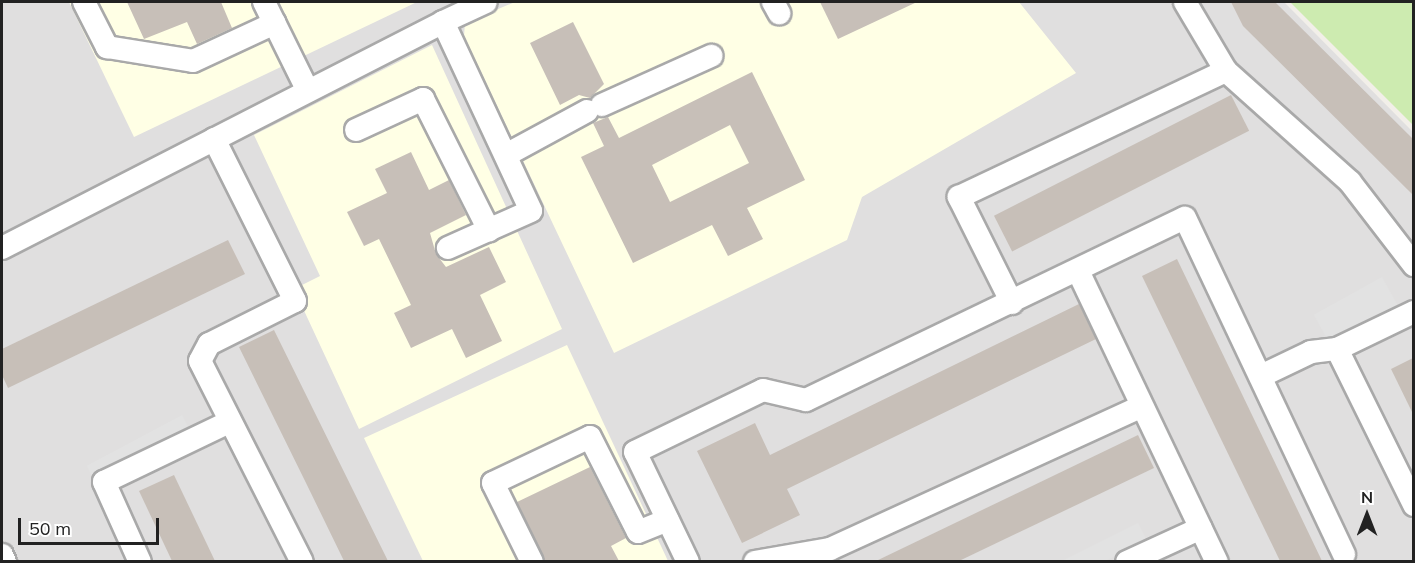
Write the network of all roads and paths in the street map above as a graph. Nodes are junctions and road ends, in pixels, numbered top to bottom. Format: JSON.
{"nodes":[{"id":1,"x":84,"y":2,"type":"edge"},
{"id":2,"x":264,"y":2,"type":"edge"},
{"id":3,"x":486,"y":2,"type":"edge"},
{"id":4,"x":1185,"y":2,"type":"edge"},
{"id":5,"x":448,"y":13,"type":"edge"},
{"id":6,"x":275,"y":23,"type":"junction"},
{"id":7,"x":711,"y":56,"type":"dead end"},
{"id":8,"x":1226,"y":71,"type":"junction"},
{"id":9,"x":308,"y":91,"type":"junction"},
{"id":10,"x":356,"y":130,"type":"dead end"},
{"id":11,"x":214,"y":139,"type":"junction"},
{"id":12,"x":506,"y":155,"type":"junction"},
{"id":13,"x":489,"y":230,"type":"junction"},
{"id":14,"x":2,"y":248,"type":"edge"},
{"id":15,"x":448,"y":248,"type":"dead end"},
{"id":16,"x":1413,"y":265,"type":"edge"},
{"id":17,"x":1078,"y":271,"type":"junction"},
{"id":18,"x":1012,"y":303,"type":"junction"},
{"id":19,"x":1413,"y":312,"type":"edge"},
{"id":20,"x":1337,"y":348,"type":"junction"},
{"id":21,"x":1261,"y":376,"type":"junction"},
{"id":22,"x":1142,"y":406,"type":"junction"},
{"id":23,"x":229,"y":422,"type":"junction"},
{"id":24,"x":1413,"y":505,"type":"edge"},
{"id":25,"x":668,"y":520,"type":"junction"},
{"id":26,"x":1201,"y":528,"type":"junction"},
{"id":27,"x":1344,"y":554,"type":"dead end"},
{"id":28,"x":2,"y":555,"type":"edge"},
{"id":29,"x":5,"y":561,"type":"edge"},
{"id":30,"x":140,"y":561,"type":"edge"},
{"id":31,"x":302,"y":561,"type":"edge"},
{"id":32,"x":532,"y":561,"type":"edge"},
{"id":33,"x":688,"y":561,"type":"edge"},
{"id":34,"x":754,"y":561,"type":"edge"},
{"id":35,"x":1127,"y":561,"type":"edge"},
{"id":36,"x":1217,"y":561,"type":"edge"}],
"edges":[{"from":1,"to":6,"type":"lane"},
{"from":2,"to":6,"type":"lane"},
{"from":3,"to":5,"type":"lane"},
{"from":4,"to":8,"type":"lane"},
{"from":5,"to":9,"type":"lane"},
{"from":5,"to":12,"type":"lane"},
{"from":6,"to":9,"type":"lane"},
{"from":7,"to":12,"type":"lane"},
{"from":8,"to":16,"type":"lane"},
{"from":8,"to":18,"type":"lane"},
{"from":9,"to":11,"type":"lane"},
{"from":10,"to":13,"type":"lane"},
{"from":11,"to":14,"type":"lane"},
{"from":11,"to":23,"type":"lane"},
{"from":12,"to":13,"type":"lane"},
{"from":13,"to":15,"type":"lane"},
{"from":17,"to":18,"type":"lane"},
{"from":17,"to":21,"type":"lane"},
{"from":17,"to":22,"type":"lane"},
{"from":18,"to":25,"type":"lane"},
{"from":19,"to":20,"type":"lane"},
{"from":20,"to":21,"type":"lane"},
{"from":20,"to":24,"type":"lane"},
{"from":21,"to":27,"type":"lane"},
{"from":22,"to":26,"type":"lane"},
{"from":22,"to":34,"type":"lane"},
{"from":23,"to":30,"type":"lane"},
{"from":23,"to":31,"type":"lane"},
{"from":25,"to":32,"type":"lane"},
{"from":25,"to":33,"type":"lane"},
{"from":26,"to":35,"type":"lane"},
{"from":26,"to":36,"type":"lane"},
{"from":28,"to":29,"type":"lane"}]}
